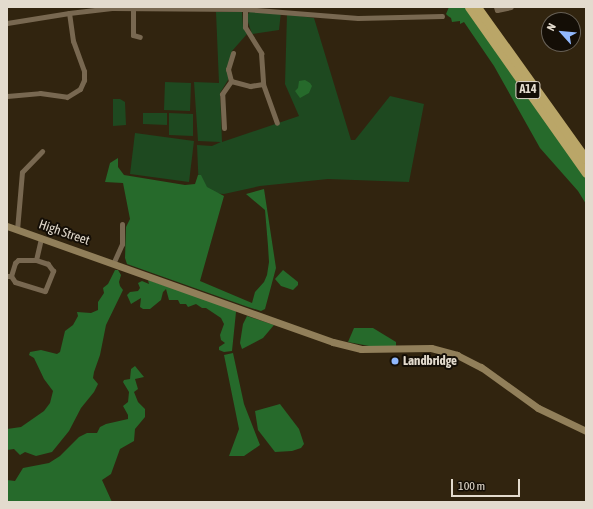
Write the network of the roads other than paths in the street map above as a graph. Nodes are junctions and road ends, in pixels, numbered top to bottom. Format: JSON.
{"nodes":[{"id":1,"x":469,"y":7,"type":"edge"},
{"id":2,"x":478,"y":7,"type":"edge"},
{"id":3,"x":496,"y":7,"type":"edge"},
{"id":4,"x":511,"y":7,"type":"edge"},
{"id":5,"x":95,"y":8,"type":"edge"},
{"id":6,"x":133,"y":8,"type":"junction"},
{"id":7,"x":196,"y":8,"type":"edge"},
{"id":8,"x":245,"y":8,"type":"edge"},
{"id":9,"x":69,"y":12,"type":"junction"},
{"id":10,"x":442,"y":16,"type":"dead end"},
{"id":11,"x":7,"y":23,"type":"edge"},
{"id":12,"x":140,"y":37,"type":"dead end"},
{"id":13,"x":233,"y":53,"type":"dead end"},
{"id":14,"x":231,"y":81,"type":"junction"},
{"id":15,"x":263,"y":84,"type":"junction"},
{"id":16,"x":7,"y":96,"type":"edge"},
{"id":17,"x":277,"y":122,"type":"dead end"},
{"id":18,"x":224,"y":128,"type":"dead end"},
{"id":19,"x":42,"y":151,"type":"dead end"},
{"id":20,"x":586,"y":159,"type":"edge"},
{"id":21,"x":586,"y":173,"type":"edge"},
{"id":22,"x":122,"y":224,"type":"dead end"},
{"id":23,"x":7,"y":226,"type":"edge"},
{"id":24,"x":17,"y":230,"type":"junction"},
{"id":25,"x":41,"y":238,"type":"junction"},
{"id":26,"x":36,"y":260,"type":"junction"},
{"id":27,"x":113,"y":264,"type":"junction"},
{"id":28,"x":9,"y":276,"type":"edge"},
{"id":29,"x":586,"y":431,"type":"edge"}],
"edges":[{"from":1,"to":21,"type":"highway","number":"A14"},
{"from":2,"to":20,"type":"highway","number":"A14"},
{"from":3,"to":4,"type":"street"},
{"from":5,"to":6,"type":"street"},
{"from":5,"to":9,"type":"street"},
{"from":6,"to":7,"type":"street"},
{"from":6,"to":12,"type":"street"},
{"from":7,"to":8,"type":"street"},
{"from":8,"to":10,"type":"street"},
{"from":8,"to":15,"type":"street"},
{"from":9,"to":11,"type":"street"},
{"from":9,"to":16,"type":"street"},
{"from":13,"to":14,"type":"street"},
{"from":14,"to":15,"type":"street"},
{"from":14,"to":18,"type":"street"},
{"from":15,"to":17,"type":"street"},
{"from":19,"to":24,"type":"street"},
{"from":22,"to":27,"type":"street"},
{"from":23,"to":24,"type":"main road","name":"High Street"},
{"from":24,"to":25,"type":"main road","name":"High Street"},
{"from":25,"to":26,"type":"street"},
{"from":25,"to":27,"type":"main road","name":"High Street"},
{"from":26,"to":28,"type":"street"},
{"from":26,"to":28,"type":"street"},
{"from":27,"to":29,"type":"main road","name":"High Street"}]}
